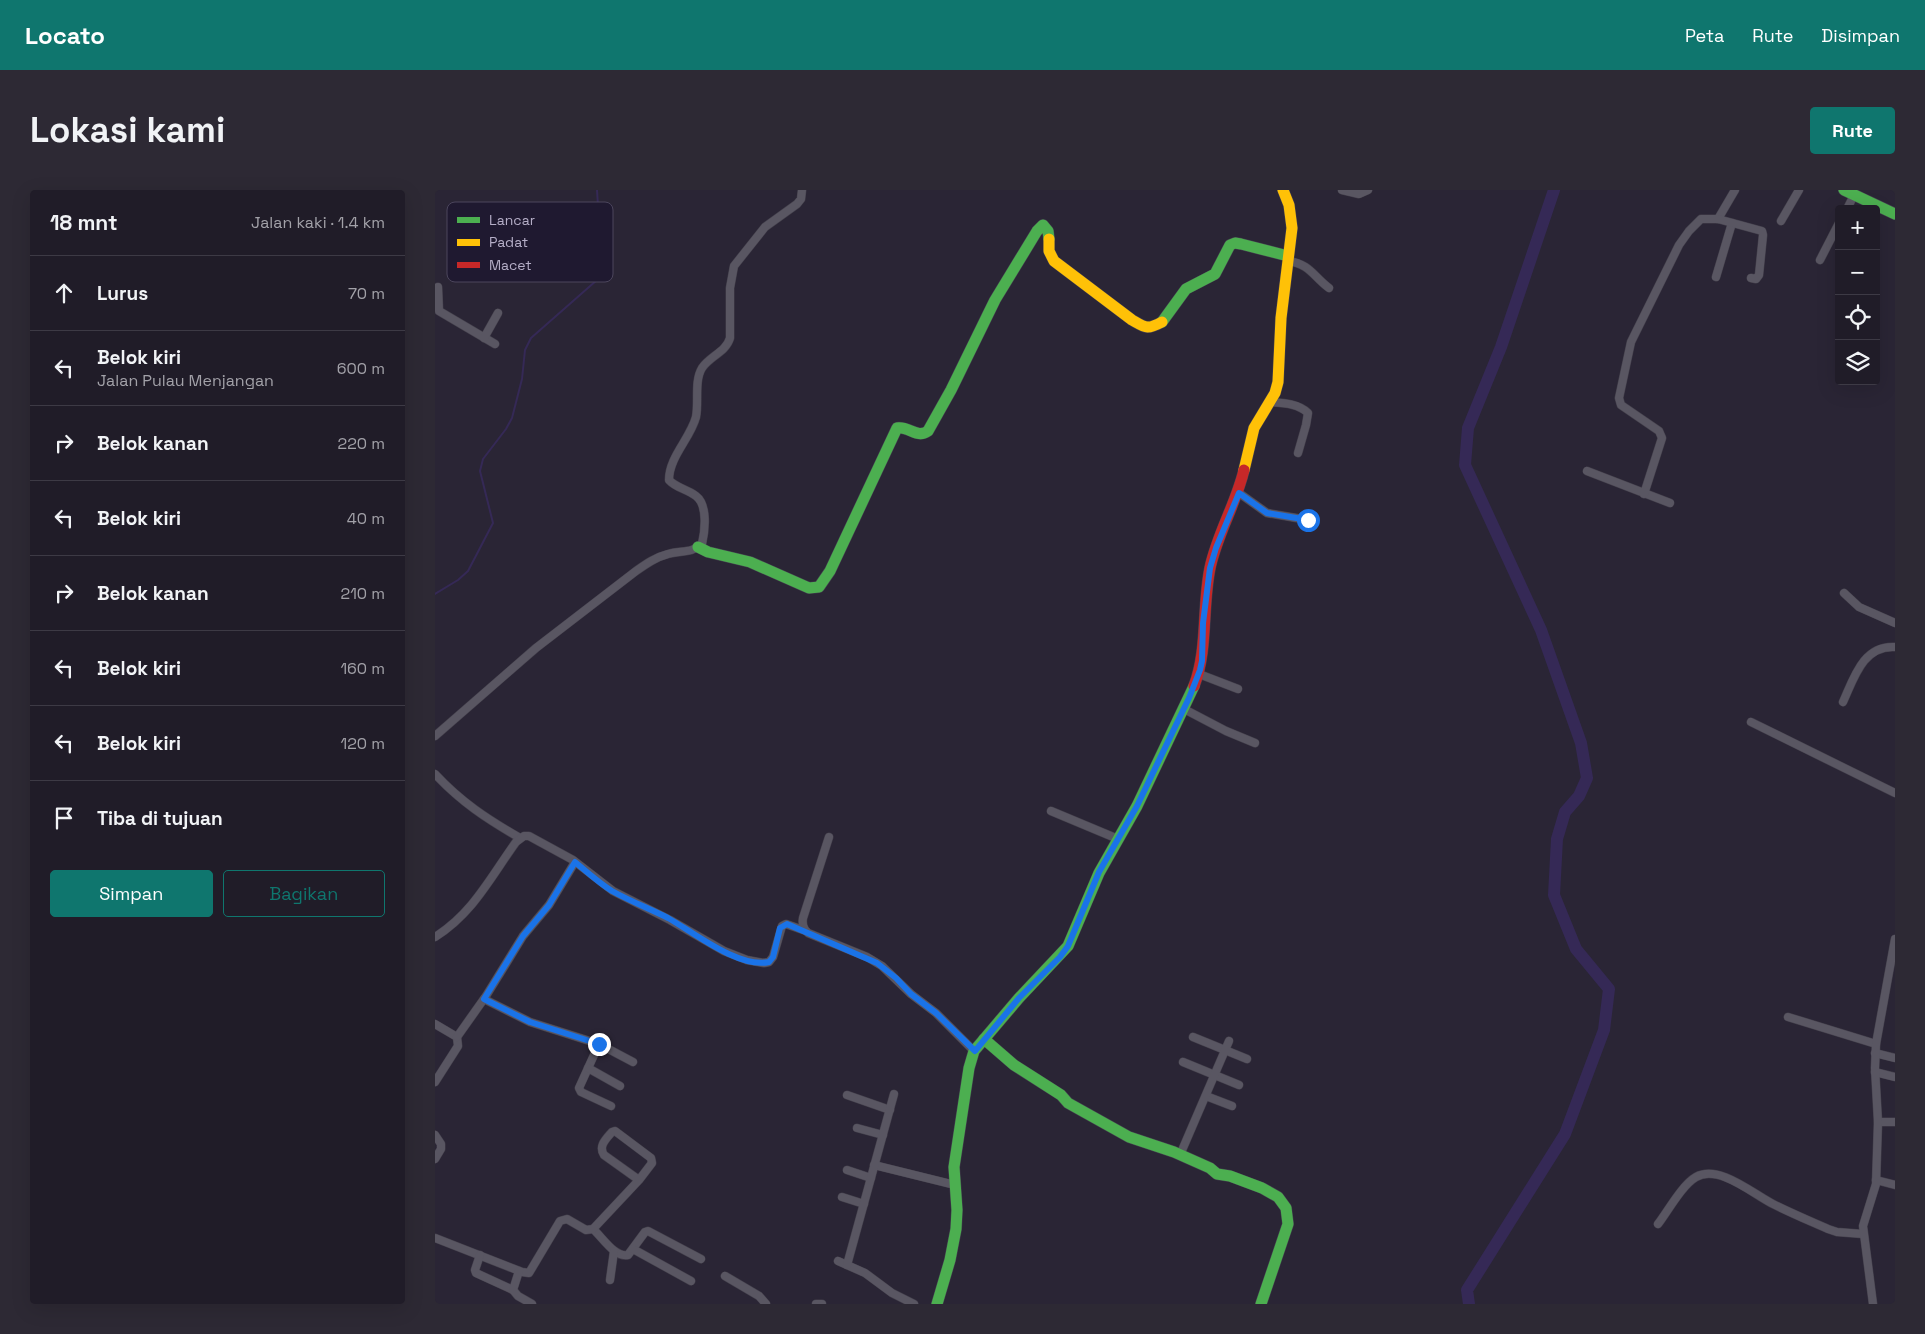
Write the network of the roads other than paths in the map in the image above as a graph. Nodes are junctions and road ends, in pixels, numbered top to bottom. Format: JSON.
{"nodes":[{"id":1,"x":801,"y":190,"type":"edge"},
{"id":2,"x":1283,"y":190,"type":"edge"},
{"id":3,"x":1342,"y":190,"type":"edge"},
{"id":4,"x":1368,"y":190,"type":"edge"},
{"id":5,"x":1735,"y":190,"type":"edge"},
{"id":6,"x":1799,"y":190,"type":"edge"},
{"id":7,"x":1849,"y":193,"type":"edge"},
{"id":8,"x":1895,"y":214,"type":"edge"},
{"id":9,"x":1718,"y":219,"type":"junction"},
{"id":10,"x":1781,"y":221,"type":"dead end"},
{"id":11,"x":1732,"y":222,"type":"junction"},
{"id":12,"x":1835,"y":231,"type":"edge"},
{"id":13,"x":1288,"y":258,"type":"junction"},
{"id":14,"x":1820,"y":260,"type":"dead end"},
{"id":15,"x":1716,"y":277,"type":"dead end"},
{"id":16,"x":1751,"y":278,"type":"dead end"},
{"id":17,"x":436,"y":286,"type":"edge"},
{"id":18,"x":1329,"y":288,"type":"dead end"},
{"id":19,"x":498,"y":313,"type":"dead end"},
{"id":20,"x":484,"y":338,"type":"junction"},
{"id":21,"x":495,"y":344,"type":"dead end"},
{"id":22,"x":1269,"y":402,"type":"junction"},
{"id":23,"x":1298,"y":453,"type":"dead end"},
{"id":24,"x":1587,"y":471,"type":"dead end"},
{"id":25,"x":1239,"y":493,"type":"junction"},
{"id":26,"x":1644,"y":494,"type":"junction"},
{"id":27,"x":1671,"y":504,"type":"dead end"},
{"id":28,"x":1308,"y":520,"type":"dead end"},
{"id":29,"x":699,"y":547,"type":"junction"},
{"id":30,"x":1844,"y":593,"type":"dead end"},
{"id":31,"x":1895,"y":623,"type":"edge"},
{"id":32,"x":1895,"y":647,"type":"edge"},
{"id":33,"x":1199,"y":674,"type":"junction"},
{"id":34,"x":1238,"y":689,"type":"dead end"},
{"id":35,"x":1843,"y":702,"type":"dead end"},
{"id":36,"x":1184,"y":709,"type":"junction"},
{"id":37,"x":1751,"y":722,"type":"dead end"},
{"id":38,"x":435,"y":736,"type":"edge"},
{"id":39,"x":1255,"y":743,"type":"dead end"},
{"id":40,"x":435,"y":774,"type":"edge"},
{"id":41,"x":1895,"y":793,"type":"edge"},
{"id":42,"x":1051,"y":811,"type":"dead end"},
{"id":43,"x":829,"y":837,"type":"dead end"},
{"id":44,"x":520,"y":838,"type":"junction"},
{"id":45,"x":1118,"y":840,"type":"junction"},
{"id":46,"x":575,"y":862,"type":"junction"},
{"id":47,"x":806,"y":931,"type":"junction"},
{"id":48,"x":435,"y":937,"type":"edge"},
{"id":49,"x":1895,"y":940,"type":"edge"},
{"id":50,"x":484,"y":999,"type":"junction"},
{"id":51,"x":1788,"y":1017,"type":"dead end"},
{"id":52,"x":435,"y":1024,"type":"edge"},
{"id":53,"x":457,"y":1037,"type":"junction"},
{"id":54,"x":1193,"y":1037,"type":"dead end"},
{"id":55,"x":984,"y":1039,"type":"junction"},
{"id":56,"x":1229,"y":1041,"type":"dead end"},
{"id":57,"x":599,"y":1044,"type":"junction"},
{"id":58,"x":1876,"y":1044,"type":"junction"},
{"id":59,"x":1226,"y":1050,"type":"junction"},
{"id":60,"x":975,"y":1051,"type":"junction"},
{"id":61,"x":1875,"y":1053,"type":"junction"},
{"id":62,"x":1895,"y":1058,"type":"edge"},
{"id":63,"x":1247,"y":1059,"type":"dead end"},
{"id":64,"x":633,"y":1062,"type":"dead end"},
{"id":65,"x":1183,"y":1062,"type":"dead end"},
{"id":66,"x":588,"y":1068,"type":"junction"},
{"id":67,"x":1875,"y":1072,"type":"junction"},
{"id":68,"x":1215,"y":1074,"type":"junction"},
{"id":69,"x":1895,"y":1077,"type":"edge"},
{"id":70,"x":435,"y":1082,"type":"edge"},
{"id":71,"x":1239,"y":1084,"type":"dead end"},
{"id":72,"x":620,"y":1086,"type":"dead end"},
{"id":73,"x":894,"y":1094,"type":"dead end"},
{"id":74,"x":847,"y":1096,"type":"dead end"},
{"id":75,"x":1206,"y":1096,"type":"junction"},
{"id":76,"x":611,"y":1106,"type":"dead end"},
{"id":77,"x":1232,"y":1106,"type":"dead end"},
{"id":78,"x":890,"y":1110,"type":"junction"},
{"id":79,"x":1879,"y":1122,"type":"junction"},
{"id":80,"x":1895,"y":1122,"type":"edge"},
{"id":81,"x":857,"y":1128,"type":"dead end"},
{"id":82,"x":435,"y":1135,"type":"edge"},
{"id":83,"x":883,"y":1135,"type":"junction"},
{"id":84,"x":1180,"y":1155,"type":"junction"},
{"id":85,"x":435,"y":1159,"type":"edge"},
{"id":86,"x":874,"y":1165,"type":"junction"},
{"id":87,"x":847,"y":1170,"type":"dead end"},
{"id":88,"x":871,"y":1178,"type":"junction"},
{"id":89,"x":639,"y":1180,"type":"junction"},
{"id":90,"x":1876,"y":1180,"type":"junction"},
{"id":91,"x":955,"y":1184,"type":"junction"},
{"id":92,"x":1895,"y":1185,"type":"edge"},
{"id":93,"x":842,"y":1197,"type":"dead end"},
{"id":94,"x":863,"y":1204,"type":"junction"},
{"id":95,"x":1657,"y":1224,"type":"dead end"},
{"id":96,"x":593,"y":1229,"type":"junction"},
{"id":97,"x":1863,"y":1234,"type":"junction"},
{"id":98,"x":435,"y":1238,"type":"edge"},
{"id":99,"x":633,"y":1249,"type":"junction"},
{"id":100,"x":614,"y":1251,"type":"junction"},
{"id":101,"x":480,"y":1255,"type":"junction"},
{"id":102,"x":701,"y":1259,"type":"dead end"},
{"id":103,"x":838,"y":1261,"type":"dead end"},
{"id":104,"x":847,"y":1265,"type":"junction"},
{"id":105,"x":519,"y":1271,"type":"junction"},
{"id":106,"x":725,"y":1276,"type":"dead end"},
{"id":107,"x":610,"y":1280,"type":"dead end"},
{"id":108,"x":691,"y":1280,"type":"dead end"},
{"id":109,"x":513,"y":1290,"type":"junction"},
{"id":110,"x":532,"y":1304,"type":"edge"},
{"id":111,"x":766,"y":1304,"type":"edge"},
{"id":112,"x":816,"y":1304,"type":"edge"},
{"id":113,"x":822,"y":1304,"type":"edge"},
{"id":114,"x":914,"y":1304,"type":"edge"},
{"id":115,"x":937,"y":1304,"type":"edge"},
{"id":116,"x":1261,"y":1304,"type":"edge"},
{"id":117,"x":1873,"y":1304,"type":"edge"}],
"edges":[{"from":1,"to":29,"type":"street"},
{"from":2,"to":13,"type":"street"},
{"from":3,"to":4,"type":"street"},
{"from":5,"to":9,"type":"street"},
{"from":6,"to":10,"type":"street"},
{"from":7,"to":8,"type":"street"},
{"from":9,"to":11,"type":"street"},
{"from":9,"to":26,"type":"street"},
{"from":11,"to":15,"type":"street"},
{"from":11,"to":16,"type":"street"},
{"from":12,"to":14,"type":"street"},
{"from":13,"to":18,"type":"street"},
{"from":13,"to":22,"type":"street"},
{"from":13,"to":29,"type":"street"},
{"from":17,"to":20,"type":"street"},
{"from":19,"to":20,"type":"street"},
{"from":20,"to":21,"type":"street"},
{"from":22,"to":23,"type":"street"},
{"from":22,"to":25,"type":"street"},
{"from":24,"to":26,"type":"street"},
{"from":25,"to":28,"type":"street"},
{"from":25,"to":33,"type":"street"},
{"from":26,"to":27,"type":"street"},
{"from":29,"to":38,"type":"street"},
{"from":30,"to":31,"type":"street"},
{"from":32,"to":35,"type":"street"},
{"from":33,"to":34,"type":"street"},
{"from":33,"to":36,"type":"street"},
{"from":36,"to":39,"type":"street"},
{"from":36,"to":45,"type":"street"},
{"from":37,"to":41,"type":"street"},
{"from":40,"to":44,"type":"street"},
{"from":42,"to":45,"type":"street"},
{"from":43,"to":47,"type":"street"},
{"from":44,"to":46,"type":"street"},
{"from":44,"to":48,"type":"street"},
{"from":45,"to":55,"type":"street"},
{"from":46,"to":47,"type":"street"},
{"from":46,"to":50,"type":"street"},
{"from":47,"to":60,"type":"street"},
{"from":49,"to":58,"type":"street"},
{"from":50,"to":53,"type":"street"},
{"from":50,"to":57,"type":"street"},
{"from":51,"to":58,"type":"street"},
{"from":52,"to":53,"type":"street"},
{"from":53,"to":70,"type":"street"},
{"from":54,"to":59,"type":"street"},
{"from":55,"to":60,"type":"street"},
{"from":55,"to":84,"type":"street"},
{"from":56,"to":59,"type":"street"},
{"from":57,"to":64,"type":"street"},
{"from":57,"to":66,"type":"street"},
{"from":58,"to":61,"type":"street"},
{"from":59,"to":63,"type":"street"},
{"from":59,"to":68,"type":"street"},
{"from":60,"to":91,"type":"street"},
{"from":61,"to":62,"type":"street"},
{"from":61,"to":67,"type":"street"},
{"from":65,"to":68,"type":"street"},
{"from":66,"to":72,"type":"street"},
{"from":66,"to":76,"type":"street"},
{"from":67,"to":69,"type":"street"},
{"from":67,"to":79,"type":"street"},
{"from":68,"to":71,"type":"street"},
{"from":68,"to":75,"type":"street"},
{"from":73,"to":78,"type":"street"},
{"from":74,"to":78,"type":"street"},
{"from":75,"to":77,"type":"street"},
{"from":75,"to":84,"type":"street"},
{"from":78,"to":83,"type":"street"},
{"from":79,"to":80,"type":"street"},
{"from":79,"to":90,"type":"street"},
{"from":81,"to":83,"type":"street"},
{"from":82,"to":85,"type":"street"},
{"from":83,"to":86,"type":"street"},
{"from":84,"to":116,"type":"street"},
{"from":86,"to":88,"type":"street"},
{"from":86,"to":91,"type":"street"},
{"from":87,"to":88,"type":"street"},
{"from":88,"to":94,"type":"street"},
{"from":89,"to":89,"type":"street"},
{"from":89,"to":96,"type":"street"},
{"from":90,"to":92,"type":"street"},
{"from":90,"to":97,"type":"street"},
{"from":91,"to":115,"type":"street"},
{"from":93,"to":94,"type":"street"},
{"from":94,"to":104,"type":"street"},
{"from":95,"to":97,"type":"street"},
{"from":96,"to":100,"type":"street"},
{"from":96,"to":105,"type":"street"},
{"from":97,"to":117,"type":"street"},
{"from":98,"to":101,"type":"street"},
{"from":99,"to":100,"type":"street"},
{"from":99,"to":102,"type":"street"},
{"from":99,"to":108,"type":"street"},
{"from":100,"to":107,"type":"street"},
{"from":101,"to":105,"type":"street"},
{"from":101,"to":109,"type":"street"},
{"from":103,"to":104,"type":"street"},
{"from":104,"to":114,"type":"street"},
{"from":105,"to":109,"type":"street"},
{"from":106,"to":111,"type":"street"},
{"from":109,"to":110,"type":"street"},
{"from":112,"to":113,"type":"street"}]}
